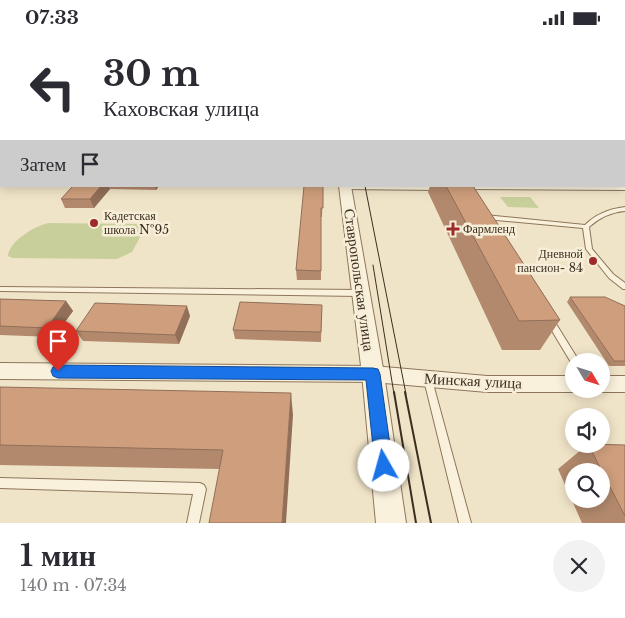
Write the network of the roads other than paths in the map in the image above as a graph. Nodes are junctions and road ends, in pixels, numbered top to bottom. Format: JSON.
{"nodes":[{"id":1,"x":346,"y":187,"type":"edge"},
{"id":2,"x":448,"y":188,"type":"edge"},
{"id":3,"x":458,"y":188,"type":"edge"},
{"id":4,"x":468,"y":188,"type":"junction"},
{"id":5,"x":625,"y":188,"type":"edge"},
{"id":6,"x":472,"y":195,"type":"edge"},
{"id":7,"x":625,"y":209,"type":"edge"},
{"id":8,"x":481,"y":210,"type":"edge"},
{"id":9,"x":485,"y":217,"type":"junction"},
{"id":10,"x":490,"y":225,"type":"edge"},
{"id":11,"x":586,"y":227,"type":"junction"},
{"id":12,"x":625,"y":287,"type":"edge"},
{"id":13,"x":0,"y":289,"type":"edge"},
{"id":14,"x":361,"y":293,"type":"junction"},
{"id":15,"x":545,"y":313,"type":"edge"},
{"id":16,"x":570,"y":353,"type":"edge"},
{"id":17,"x":0,"y":371,"type":"edge"},
{"id":18,"x":373,"y":374,"type":"junction"},
{"id":19,"x":428,"y":380,"type":"junction"},
{"id":20,"x":565,"y":384,"type":"edge"},
{"id":21,"x":610,"y":384,"type":"edge"},
{"id":22,"x":625,"y":384,"type":"edge"},
{"id":23,"x":0,"y":483,"type":"edge"},
{"id":24,"x":193,"y":523,"type":"edge"},
{"id":25,"x":391,"y":523,"type":"edge"},
{"id":26,"x":465,"y":523,"type":"edge"}],
"edges":[{"from":1,"to":2,"type":"lane"},
{"from":1,"to":14,"type":"street","name":"Ставропольская улица"},
{"from":3,"to":4,"type":"lane"},
{"from":4,"to":5,"type":"lane"},
{"from":4,"to":6,"type":"lane"},
{"from":7,"to":11,"type":"lane"},
{"from":8,"to":9,"type":"lane"},
{"from":9,"to":10,"type":"lane"},
{"from":9,"to":11,"type":"lane"},
{"from":11,"to":12,"type":"lane"},
{"from":13,"to":14,"type":"lane"},
{"from":14,"to":18,"type":"street","name":"Ставропольская улица"},
{"from":15,"to":16,"type":"lane"},
{"from":17,"to":18,"type":"street","name":"Минская улица"},
{"from":18,"to":19,"type":"street","name":"Минская улица"},
{"from":18,"to":25,"type":"street","name":"Ставропольская улица"},
{"from":19,"to":20,"type":"street","name":"Минская улица"},
{"from":19,"to":26,"type":"lane"},
{"from":21,"to":22,"type":"street"},
{"from":23,"to":24,"type":"lane"}]}
